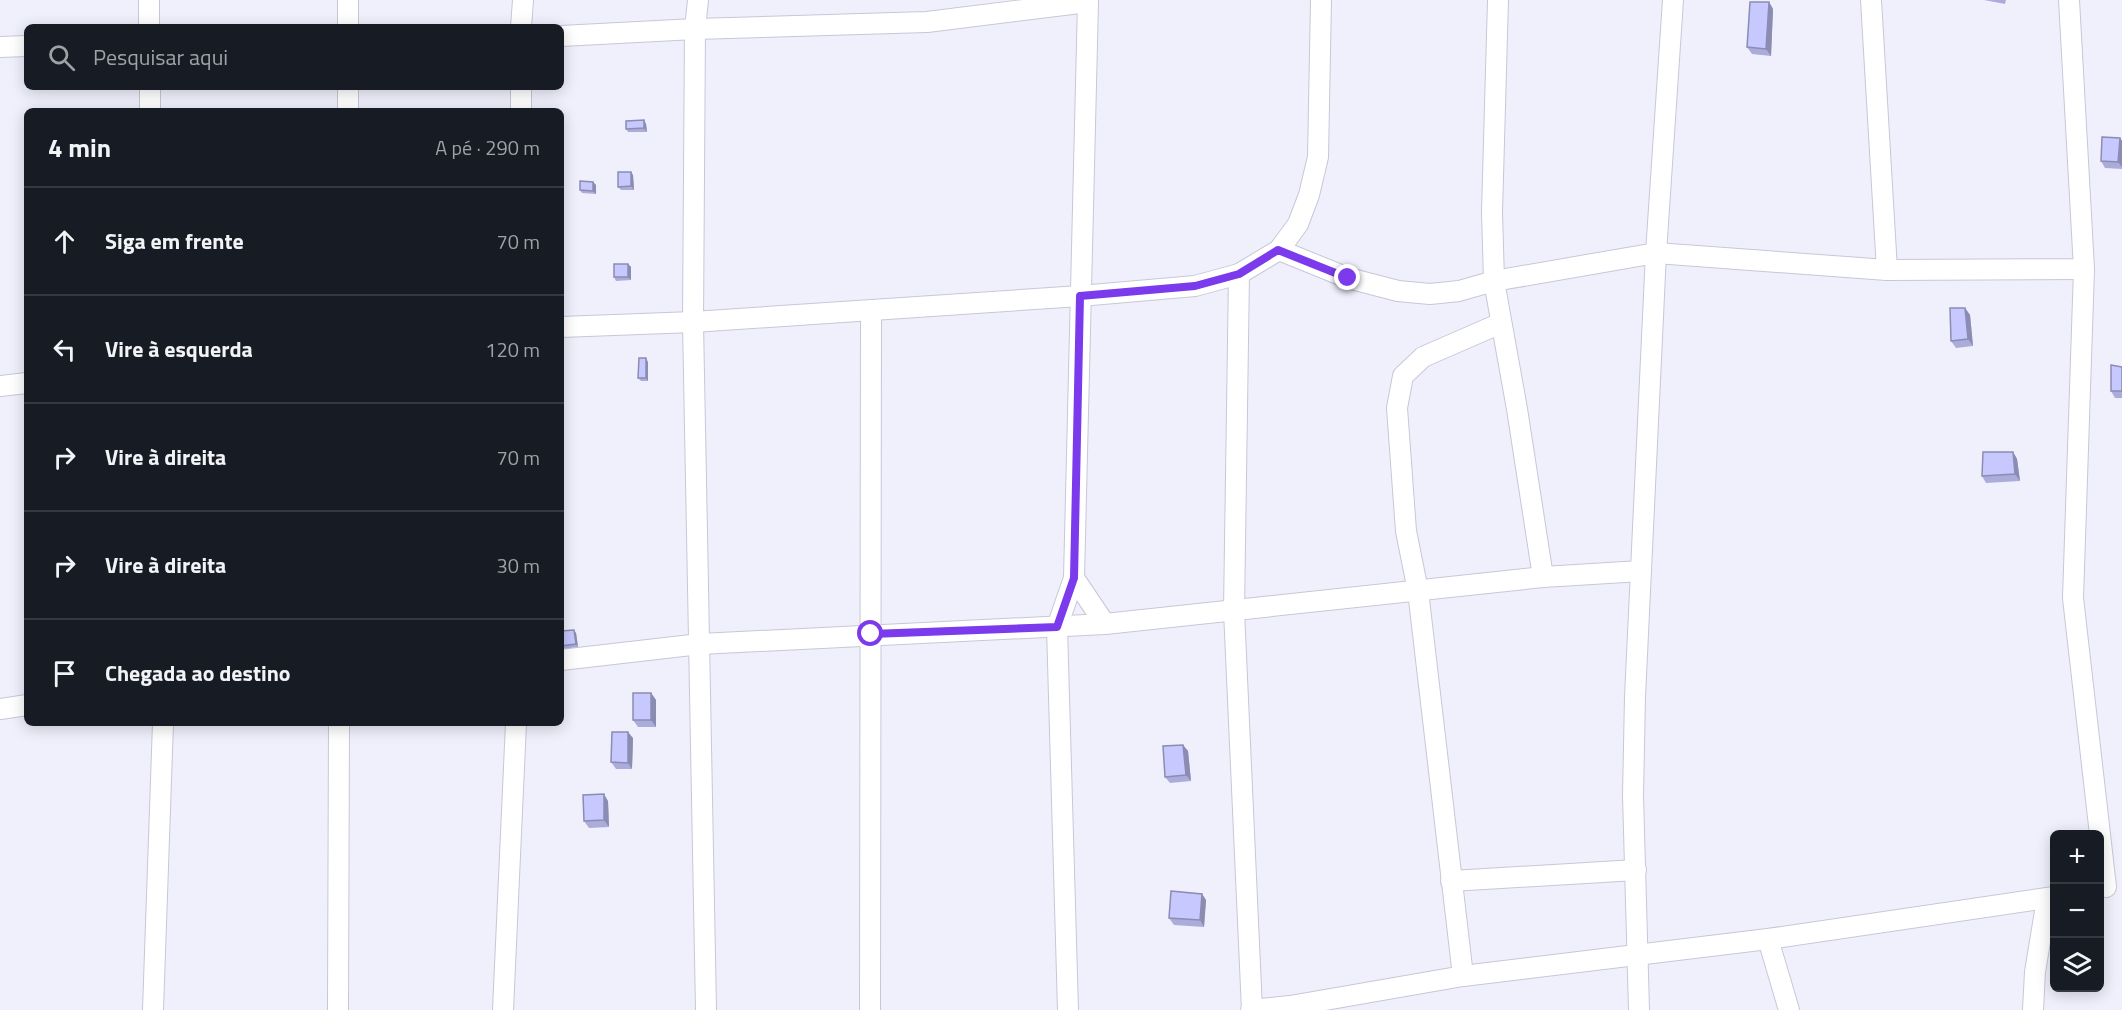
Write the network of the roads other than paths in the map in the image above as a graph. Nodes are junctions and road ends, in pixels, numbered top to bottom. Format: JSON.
{"nodes":[{"id":1,"x":149,"y":0,"type":"edge"},
{"id":2,"x":348,"y":0,"type":"edge"},
{"id":3,"x":523,"y":0,"type":"edge"},
{"id":4,"x":698,"y":0,"type":"edge"},
{"id":5,"x":1321,"y":0,"type":"edge"},
{"id":6,"x":1498,"y":0,"type":"edge"},
{"id":7,"x":1673,"y":0,"type":"edge"},
{"id":8,"x":1871,"y":0,"type":"edge"},
{"id":9,"x":2069,"y":0,"type":"edge"},
{"id":10,"x":1089,"y":1,"type":"edge"},
{"id":11,"x":149,"y":24,"type":"edge"},
{"id":12,"x":348,"y":24,"type":"edge"},
{"id":13,"x":521,"y":24,"type":"edge"},
{"id":14,"x":695,"y":29,"type":"junction"},
{"id":15,"x":564,"y":36,"type":"edge"},
{"id":16,"x":24,"y":46,"type":"edge"},
{"id":17,"x":0,"y":47,"type":"edge"},
{"id":18,"x":150,"y":90,"type":"edge"},
{"id":19,"x":348,"y":90,"type":"edge"},
{"id":20,"x":521,"y":90,"type":"edge"},
{"id":21,"x":150,"y":108,"type":"edge"},
{"id":22,"x":348,"y":108,"type":"edge"},
{"id":23,"x":521,"y":108,"type":"edge"},
{"id":24,"x":1278,"y":250,"type":"junction"},
{"id":25,"x":1656,"y":253,"type":"junction"},
{"id":26,"x":2084,"y":269,"type":"junction"},
{"id":27,"x":1887,"y":270,"type":"junction"},
{"id":28,"x":1239,"y":274,"type":"junction"},
{"id":29,"x":1494,"y":281,"type":"junction"},
{"id":30,"x":1080,"y":296,"type":"junction"},
{"id":31,"x":871,"y":311,"type":"junction"},
{"id":32,"x":693,"y":322,"type":"junction"},
{"id":33,"x":1501,"y":323,"type":"junction"},
{"id":34,"x":564,"y":327,"type":"edge"},
{"id":35,"x":24,"y":383,"type":"edge"},
{"id":36,"x":0,"y":386,"type":"edge"},
{"id":37,"x":1641,"y":571,"type":"junction"},
{"id":38,"x":1074,"y":578,"type":"junction"},
{"id":39,"x":1543,"y":578,"type":"junction"},
{"id":40,"x":1418,"y":591,"type":"junction"},
{"id":41,"x":1234,"y":611,"type":"junction"},
{"id":42,"x":1105,"y":624,"type":"junction"},
{"id":43,"x":1057,"y":627,"type":"junction"},
{"id":44,"x":871,"y":634,"type":"junction"},
{"id":45,"x":700,"y":644,"type":"junction"},
{"id":46,"x":564,"y":660,"type":"edge"},
{"id":47,"x":24,"y":705,"type":"edge"},
{"id":48,"x":0,"y":709,"type":"edge"},
{"id":49,"x":163,"y":726,"type":"edge"},
{"id":50,"x":339,"y":726,"type":"edge"},
{"id":51,"x":516,"y":726,"type":"edge"},
{"id":52,"x":1636,"y":870,"type":"junction"},
{"id":53,"x":1451,"y":880,"type":"junction"},
{"id":54,"x":2109,"y":886,"type":"edge"},
{"id":55,"x":2050,"y":898,"type":"edge"},
{"id":56,"x":2050,"y":903,"type":"edge"},
{"id":57,"x":1768,"y":939,"type":"junction"},
{"id":58,"x":1638,"y":954,"type":"junction"},
{"id":59,"x":1463,"y":976,"type":"junction"},
{"id":60,"x":1290,"y":1008,"type":"edge"},
{"id":61,"x":153,"y":1010,"type":"edge"},
{"id":62,"x":338,"y":1010,"type":"edge"},
{"id":63,"x":503,"y":1010,"type":"edge"},
{"id":64,"x":706,"y":1010,"type":"edge"},
{"id":65,"x":870,"y":1010,"type":"edge"},
{"id":66,"x":1068,"y":1010,"type":"edge"},
{"id":67,"x":1252,"y":1010,"type":"edge"},
{"id":68,"x":1639,"y":1010,"type":"edge"},
{"id":69,"x":1789,"y":1010,"type":"edge"},
{"id":70,"x":2033,"y":1010,"type":"edge"}],
"edges":[{"from":1,"to":11,"type":"street"},
{"from":2,"to":12,"type":"street"},
{"from":3,"to":13,"type":"street"},
{"from":4,"to":14,"type":"street"},
{"from":5,"to":24,"type":"street"},
{"from":6,"to":29,"type":"street"},
{"from":7,"to":25,"type":"street"},
{"from":8,"to":27,"type":"street"},
{"from":9,"to":26,"type":"street"},
{"from":10,"to":14,"type":"street"},
{"from":10,"to":30,"type":"street"},
{"from":14,"to":15,"type":"street"},
{"from":14,"to":32,"type":"street"},
{"from":16,"to":17,"type":"street"},
{"from":18,"to":21,"type":"street"},
{"from":19,"to":22,"type":"street"},
{"from":20,"to":23,"type":"street"},
{"from":24,"to":28,"type":"street"},
{"from":24,"to":29,"type":"street"},
{"from":25,"to":27,"type":"street"},
{"from":25,"to":29,"type":"street"},
{"from":25,"to":37,"type":"street"},
{"from":26,"to":27,"type":"street"},
{"from":26,"to":54,"type":"street"},
{"from":28,"to":30,"type":"street"},
{"from":28,"to":41,"type":"street"},
{"from":29,"to":33,"type":"street"},
{"from":30,"to":31,"type":"street"},
{"from":30,"to":38,"type":"street"},
{"from":31,"to":32,"type":"street"},
{"from":31,"to":44,"type":"street"},
{"from":32,"to":34,"type":"street"},
{"from":32,"to":45,"type":"street"},
{"from":33,"to":39,"type":"street"},
{"from":33,"to":40,"type":"street"},
{"from":35,"to":36,"type":"street"},
{"from":37,"to":39,"type":"street"},
{"from":37,"to":52,"type":"street"},
{"from":38,"to":42,"type":"street"},
{"from":38,"to":43,"type":"street"},
{"from":39,"to":40,"type":"street"},
{"from":40,"to":41,"type":"street"},
{"from":40,"to":53,"type":"street"},
{"from":41,"to":42,"type":"street"},
{"from":41,"to":67,"type":"street"},
{"from":42,"to":43,"type":"street"},
{"from":43,"to":44,"type":"street"},
{"from":43,"to":66,"type":"street"},
{"from":44,"to":45,"type":"street"},
{"from":44,"to":65,"type":"street"},
{"from":45,"to":46,"type":"street"},
{"from":45,"to":64,"type":"street"},
{"from":47,"to":48,"type":"street"},
{"from":49,"to":61,"type":"street"},
{"from":50,"to":62,"type":"street"},
{"from":51,"to":63,"type":"street"},
{"from":52,"to":53,"type":"street"},
{"from":52,"to":58,"type":"street"},
{"from":53,"to":59,"type":"street"},
{"from":55,"to":57,"type":"street"},
{"from":56,"to":70,"type":"street"},
{"from":57,"to":58,"type":"street"},
{"from":57,"to":69,"type":"street"},
{"from":58,"to":59,"type":"street"},
{"from":58,"to":68,"type":"street"},
{"from":59,"to":60,"type":"street"},
{"from":60,"to":67,"type":"street"}]}
